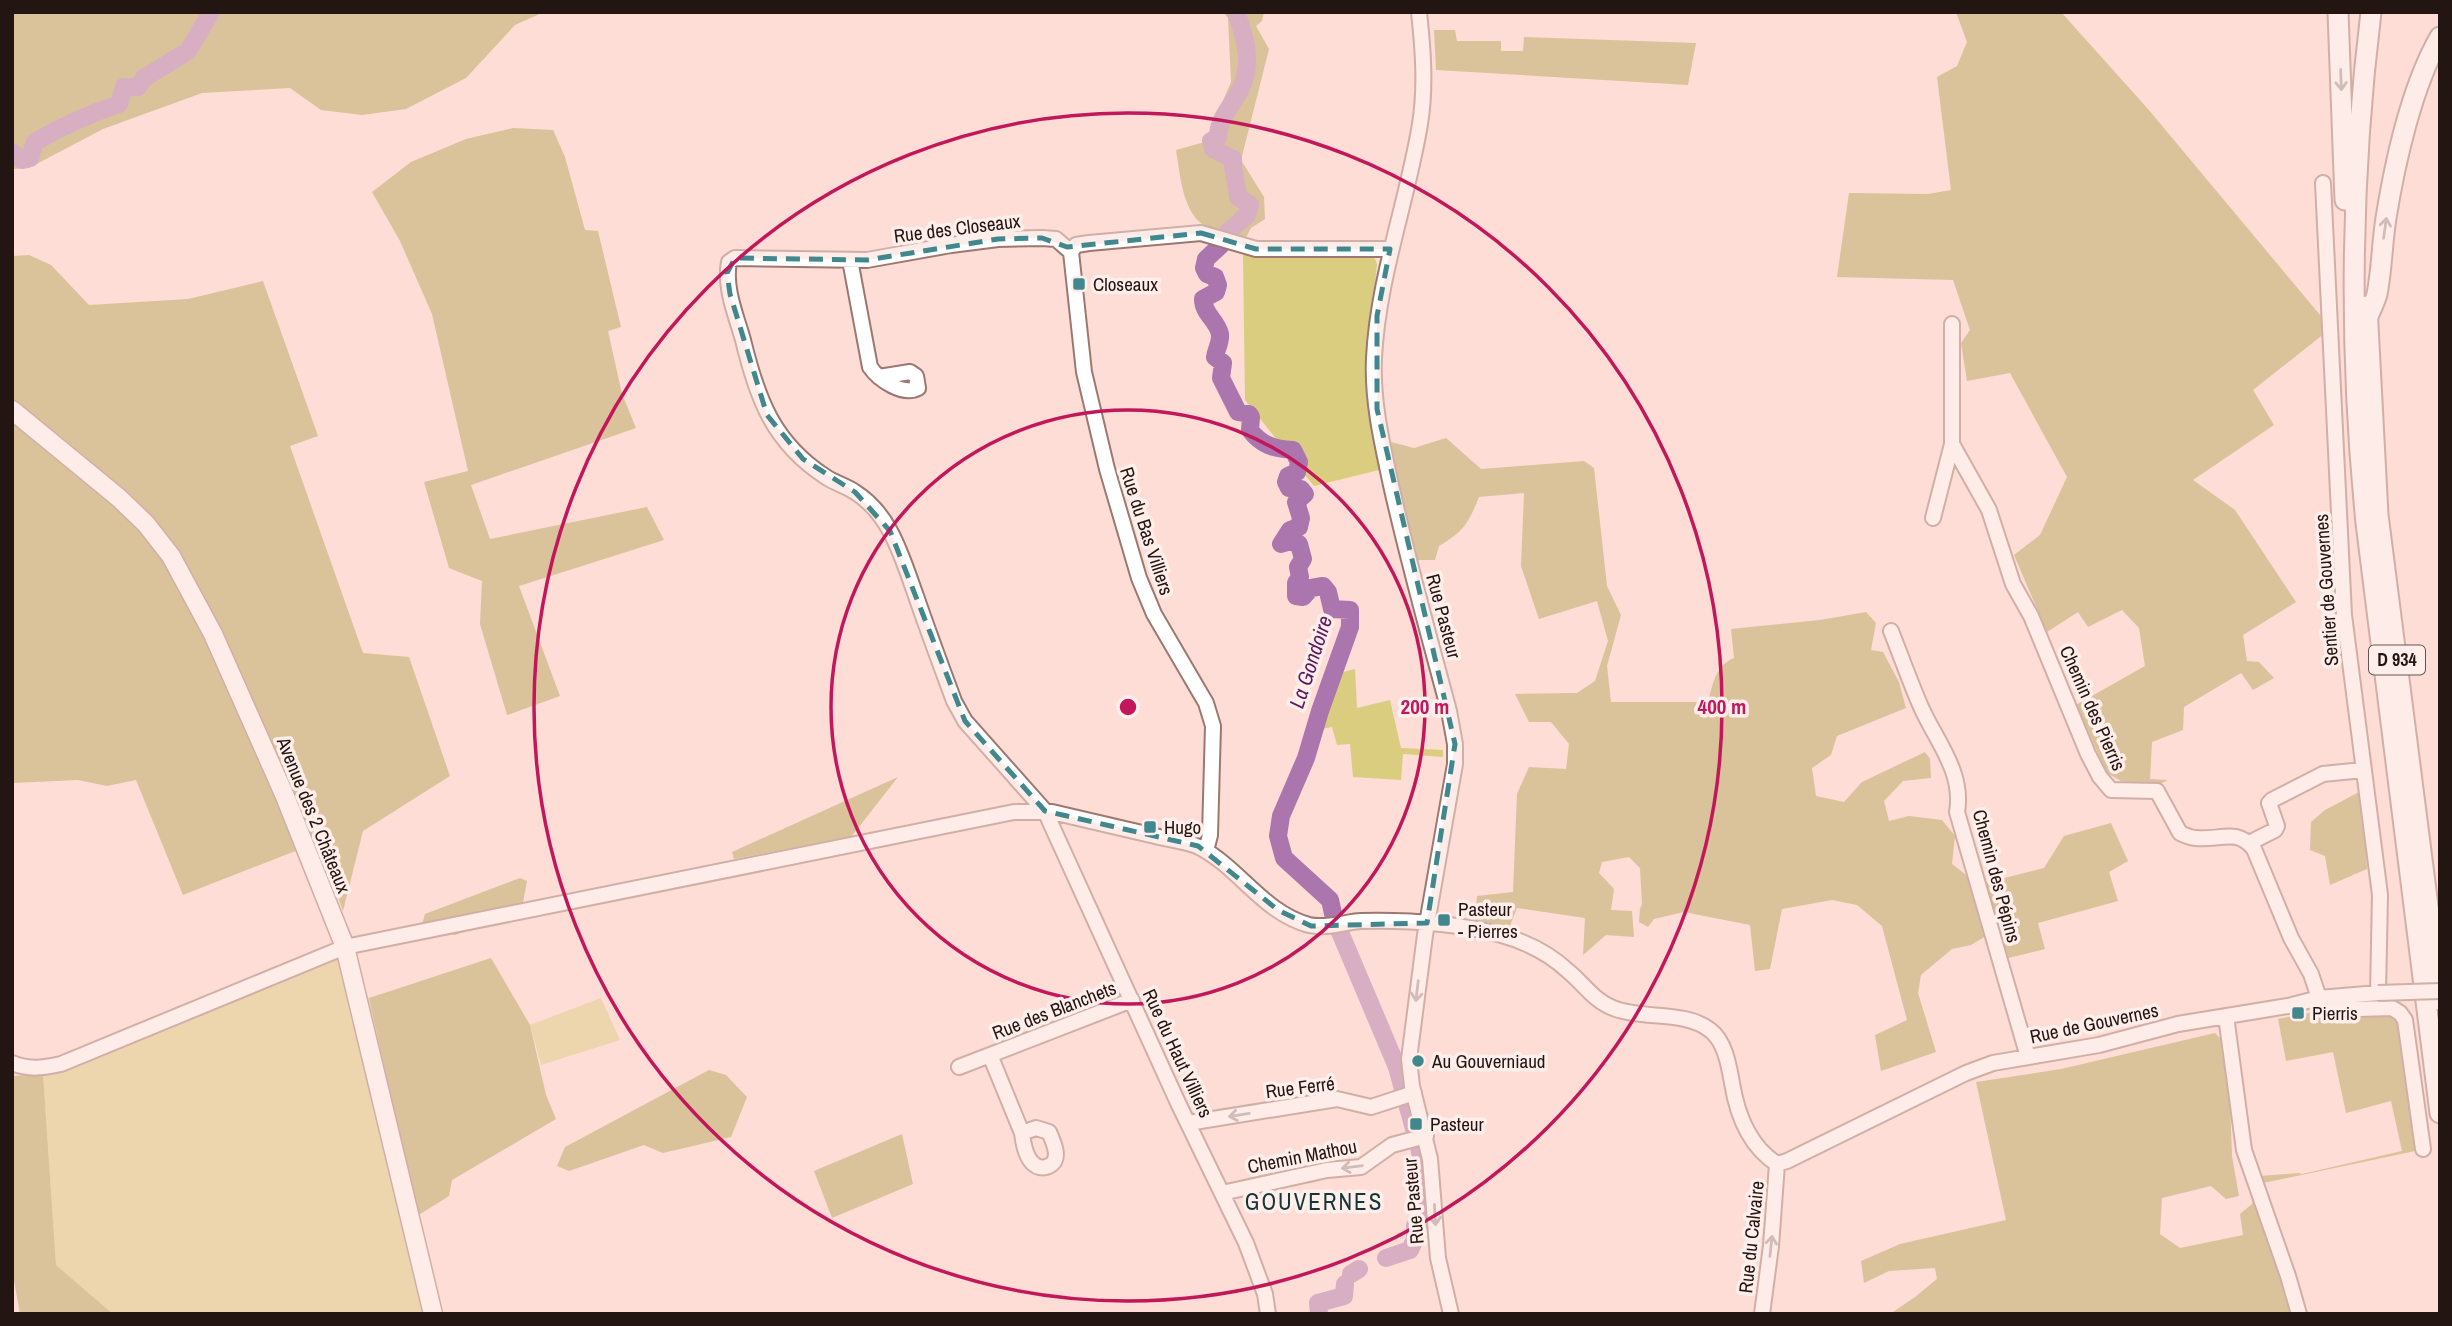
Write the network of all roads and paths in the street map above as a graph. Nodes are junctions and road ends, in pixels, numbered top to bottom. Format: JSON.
{"nodes":[{"id":1,"x":1419,"y":12,"type":"edge"},
{"id":2,"x":2338,"y":12,"type":"edge"},
{"id":3,"x":2371,"y":12,"type":"edge"},
{"id":4,"x":2384,"y":12,"type":"edge"},
{"id":5,"x":2440,"y":37,"type":"edge"},
{"id":6,"x":2323,"y":183,"type":"dead end"},
{"id":7,"x":1390,"y":249,"type":"junction"},
{"id":8,"x":1071,"y":252,"type":"junction"},
{"id":9,"x":850,"y":260,"type":"junction"},
{"id":10,"x":729,"y":262,"type":"joint"},
{"id":11,"x":2360,"y":312,"type":"junction"},
{"id":12,"x":1952,"y":324,"type":"dead end"},
{"id":13,"x":880,"y":377,"type":"dead end"},
{"id":14,"x":12,"y":410,"type":"edge"},
{"id":15,"x":1952,"y":444,"type":"junction"},
{"id":16,"x":1933,"y":518,"type":"dead end"},
{"id":17,"x":1891,"y":631,"type":"dead end"},
{"id":18,"x":2363,"y":771,"type":"junction"},
{"id":19,"x":1045,"y":811,"type":"junction"},
{"id":20,"x":2249,"y":843,"type":"junction"},
{"id":21,"x":1206,"y":851,"type":"junction"},
{"id":22,"x":1427,"y":923,"type":"junction"},
{"id":23,"x":345,"y":947,"type":"junction"},
{"id":24,"x":2440,"y":991,"type":"edge"},
{"id":25,"x":2378,"y":993,"type":"junction"},
{"id":26,"x":2319,"y":998,"type":"junction"},
{"id":27,"x":1132,"y":1000,"type":"junction"},
{"id":28,"x":2440,"y":1000,"type":"edge"},
{"id":29,"x":2226,"y":1016,"type":"junction"},
{"id":30,"x":990,"y":1055,"type":"junction"},
{"id":31,"x":2028,"y":1057,"type":"junction"},
{"id":32,"x":12,"y":1063,"type":"edge"},
{"id":33,"x":959,"y":1067,"type":"dead end"},
{"id":34,"x":1408,"y":1096,"type":"junction"},
{"id":35,"x":2440,"y":1113,"type":"edge"},
{"id":36,"x":1188,"y":1123,"type":"junction"},
{"id":37,"x":1022,"y":1133,"type":"dead end"},
{"id":38,"x":1419,"y":1137,"type":"junction"},
{"id":39,"x":2423,"y":1149,"type":"dead end"},
{"id":40,"x":1777,"y":1164,"type":"junction"},
{"id":41,"x":1222,"y":1193,"type":"junction"},
{"id":42,"x":433,"y":1314,"type":"edge"},
{"id":43,"x":1268,"y":1314,"type":"edge"},
{"id":44,"x":1451,"y":1314,"type":"edge"},
{"id":45,"x":1762,"y":1314,"type":"edge"},
{"id":46,"x":2299,"y":1314,"type":"edge"}],
"edges":[{"from":1,"to":7,"type":"street","name":"Rue Pasteur"},
{"from":2,"to":11,"type":"highway","one_way":true},
{"from":3,"to":11,"type":"highway","number":"D 934"},
{"from":4,"to":11,"type":"highway","number":"D 934"},
{"from":11,"to":5,"type":"highway","one_way":true},
{"from":6,"to":18,"type":"street","name":"Sentier de Gouvernes"},
{"from":7,"to":8,"type":"street"},
{"from":7,"to":22,"type":"street","name":"Rue Pasteur"},
{"from":8,"to":9,"type":"street","name":"Rue des Closeaux"},
{"from":8,"to":21,"type":"street","name":"Rue du Bas Villiers"},
{"from":9,"to":10,"type":"street","name":"Rue des Closeaux"},
{"from":9,"to":13,"type":"street"},
{"from":10,"to":19,"type":"street","name":"Rue du Haut Villiers"},
{"from":11,"to":28,"type":"highway","number":"D 934"},
{"from":11,"to":35,"type":"highway","number":"D 934"},
{"from":12,"to":15,"type":"street","name":"Chemin des Pierris"},
{"from":14,"to":23,"type":"main road","name":"Avenue des 2 Châteaux"},
{"from":15,"to":16,"type":"street"},
{"from":15,"to":20,"type":"street","name":"Chemin des Pierris"},
{"from":17,"to":31,"type":"street","name":"Chemin des Pépins"},
{"from":18,"to":20,"type":"street"},
{"from":18,"to":25,"type":"street","name":"Sentier de Gouvernes"},
{"from":19,"to":21,"type":"street"},
{"from":19,"to":23,"type":"street"},
{"from":19,"to":27,"type":"street","name":"Rue du Haut Villiers"},
{"from":20,"to":26,"type":"street"},
{"from":21,"to":22,"type":"street"},
{"from":22,"to":34,"type":"street","name":"Rue Pasteur","one_way":true},
{"from":22,"to":40,"type":"street"},
{"from":23,"to":32,"type":"street"},
{"from":23,"to":42,"type":"main road","name":"Avenue des 2 Châteaux"},
{"from":24,"to":25,"type":"street","name":"Rue de Gouvernes","bridge":true},
{"from":25,"to":26,"type":"street","name":"Rue de Gouvernes"},
{"from":26,"to":29,"type":"street","name":"Rue de Gouvernes"},
{"from":26,"to":39,"type":"street"},
{"from":27,"to":30,"type":"street","name":"Rue des Blanchets"},
{"from":27,"to":36,"type":"street","name":"Rue du Haut Villiers"},
{"from":29,"to":31,"type":"street","name":"Rue de Gouvernes"},
{"from":29,"to":46,"type":"street"},
{"from":30,"to":33,"type":"street","name":"Rue des Blanchets"},
{"from":30,"to":37,"type":"street","name":"Rue des Blanchets"},
{"from":31,"to":40,"type":"street","name":"Rue de Gouvernes"},
{"from":34,"to":36,"type":"street","name":"Rue Ferré","one_way":true},
{"from":34,"to":38,"type":"street","name":"Rue Pasteur"},
{"from":36,"to":41,"type":"street","name":"Rue du Haut Villiers"},
{"from":38,"to":41,"type":"street","name":"Chemin Mathou","one_way":true},
{"from":38,"to":44,"type":"street","name":"Rue Pasteur","one_way":true},
{"from":45,"to":40,"type":"street","name":"Rue du Calvaire","one_way":true},
{"from":41,"to":43,"type":"street","name":"Rue du Haut Villiers"}]}
